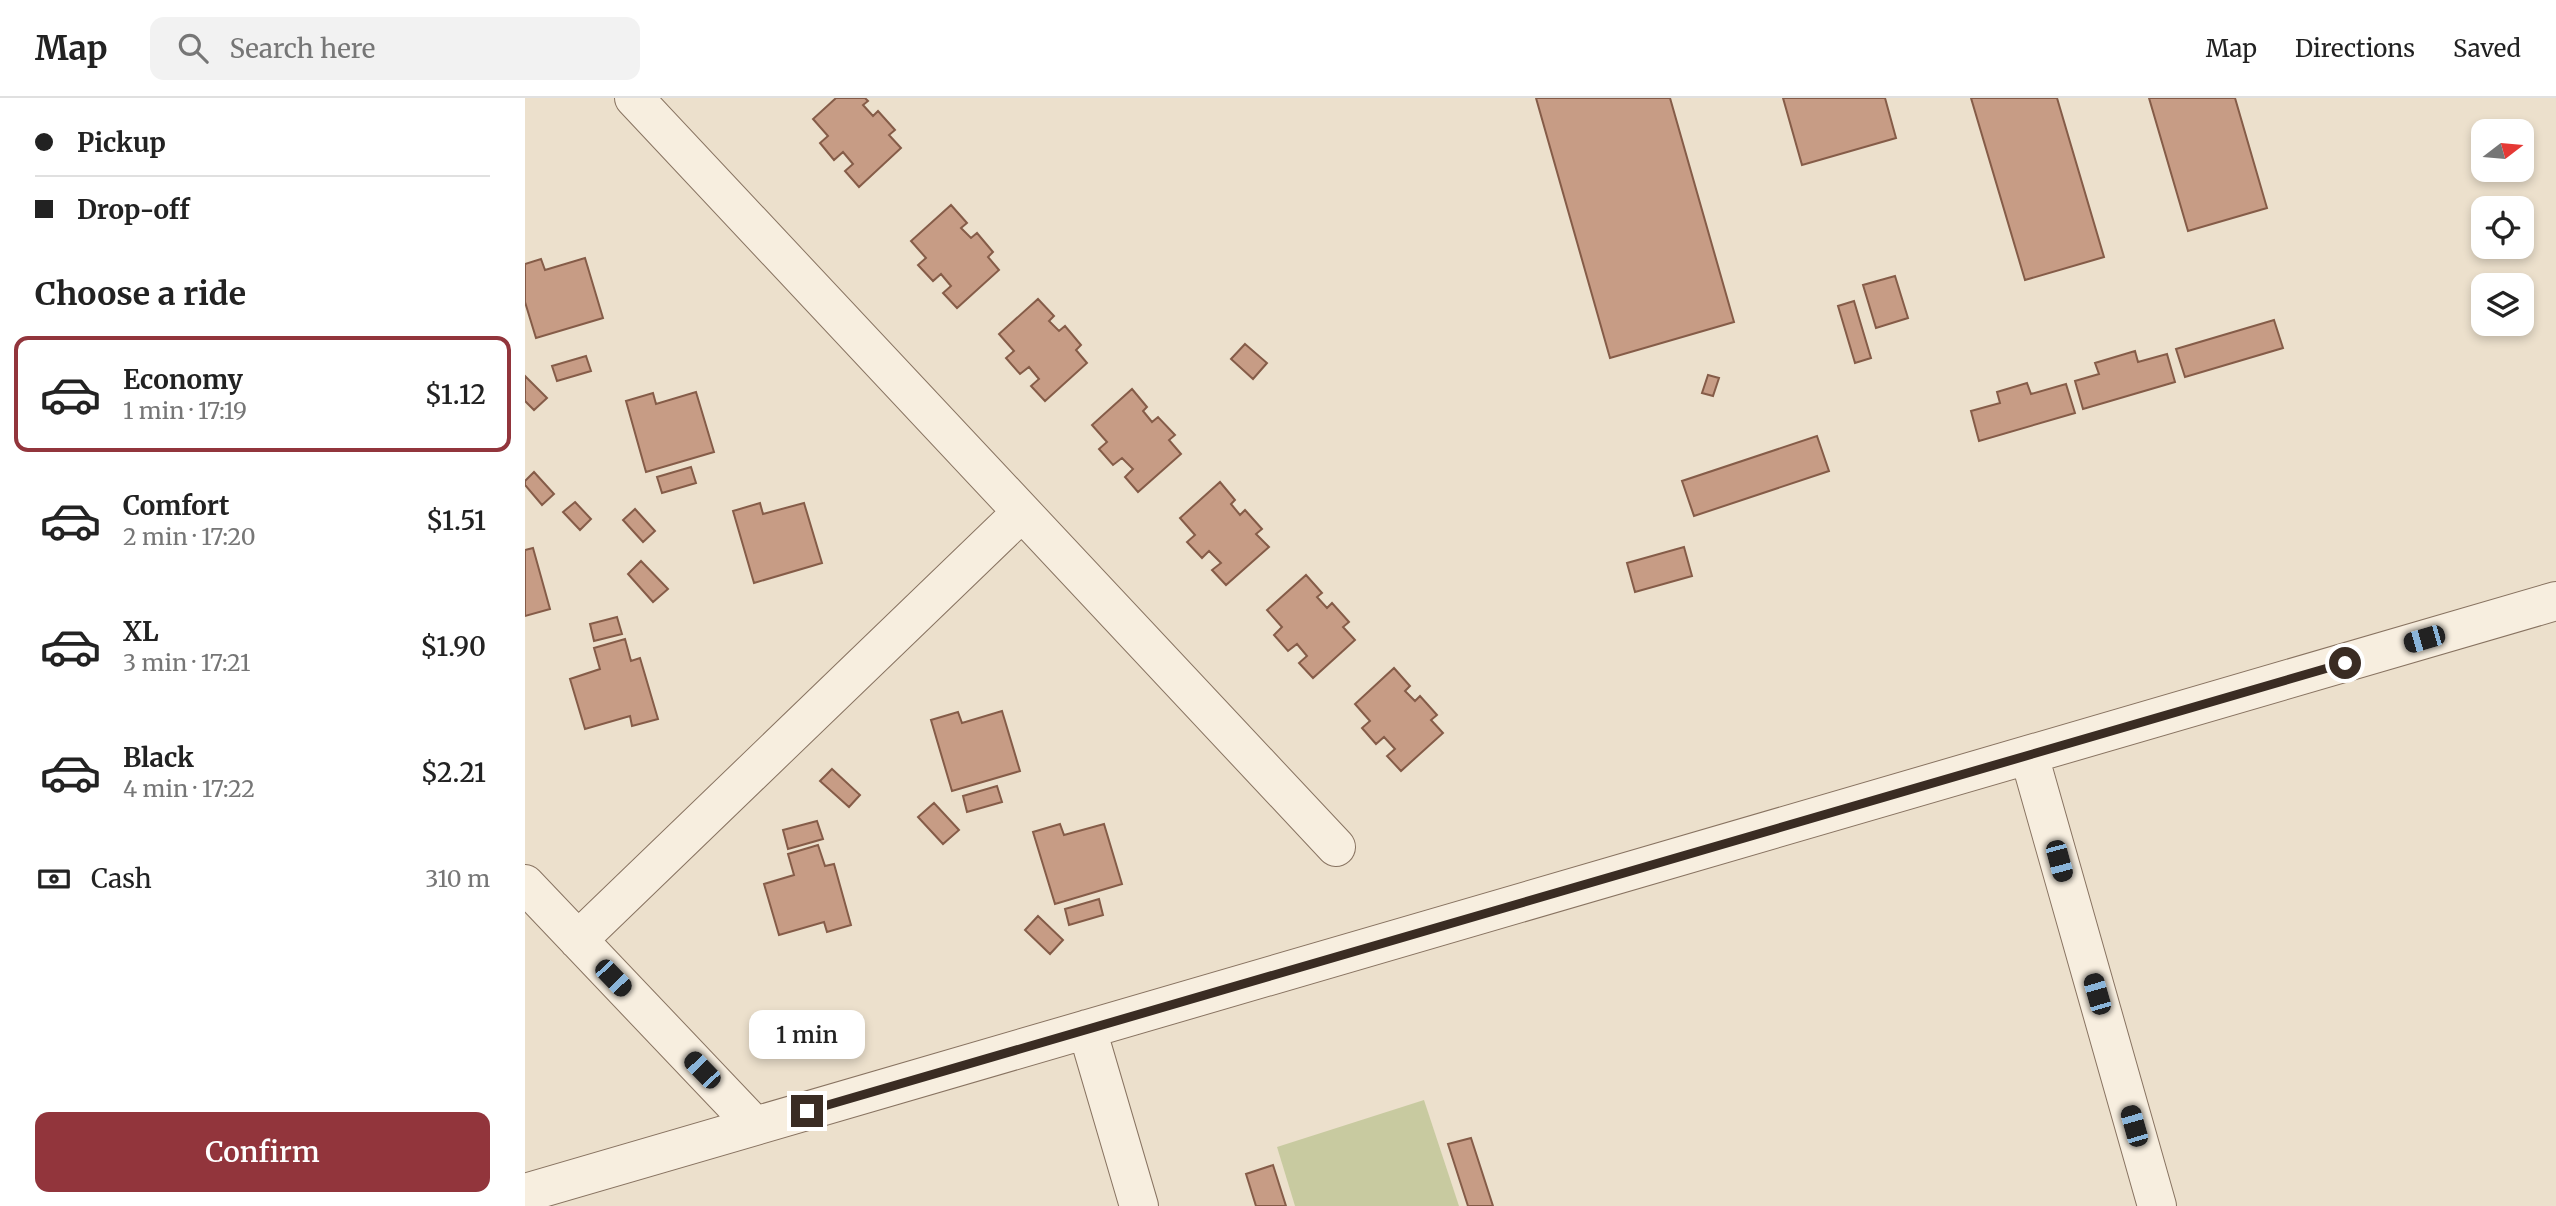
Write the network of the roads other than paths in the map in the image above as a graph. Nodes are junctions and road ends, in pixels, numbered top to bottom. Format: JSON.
{"nodes":[{"id":1,"x":634,"y":98,"type":"edge"},
{"id":2,"x":1022,"y":512,"type":"junction"},
{"id":3,"x":2556,"y":601,"type":"edge"},
{"id":4,"x":2029,"y":755,"type":"junction"},
{"id":5,"x":1336,"y":847,"type":"dead end"},
{"id":6,"x":525,"y":884,"type":"edge"},
{"id":7,"x":578,"y":940,"type":"junction"},
{"id":8,"x":1087,"y":1029,"type":"junction"},
{"id":9,"x":755,"y":1126,"type":"junction"},
{"id":10,"x":525,"y":1193,"type":"edge"},
{"id":11,"x":1139,"y":1206,"type":"edge"},
{"id":12,"x":2157,"y":1206,"type":"edge"}],
"edges":[{"from":1,"to":2,"type":"street"},
{"from":2,"to":5,"type":"street"},
{"from":2,"to":7,"type":"street"},
{"from":3,"to":4,"type":"street"},
{"from":4,"to":8,"type":"street"},
{"from":4,"to":12,"type":"street"},
{"from":6,"to":7,"type":"street"},
{"from":7,"to":9,"type":"street"},
{"from":8,"to":9,"type":"street"},
{"from":8,"to":11,"type":"street"},
{"from":9,"to":10,"type":"street"}]}
